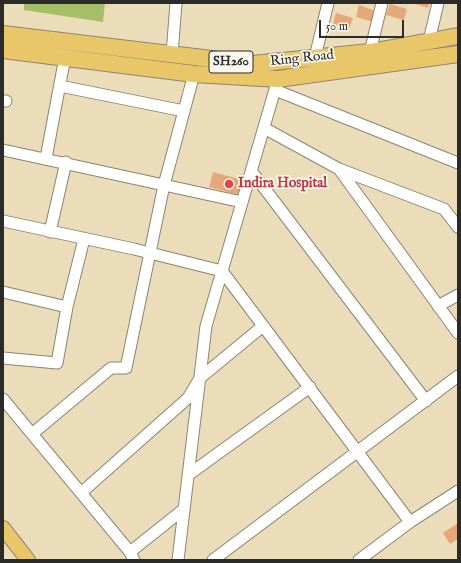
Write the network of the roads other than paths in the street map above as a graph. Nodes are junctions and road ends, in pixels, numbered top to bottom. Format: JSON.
{"nodes":[{"id":1,"x":176,"y":3,"type":"edge"},
{"id":2,"x":328,"y":3,"type":"edge"},
{"id":3,"x":382,"y":3,"type":"edge"},
{"id":4,"x":438,"y":3,"type":"edge"},
{"id":5,"x":3,"y":34,"type":"edge"},
{"id":6,"x":458,"y":36,"type":"edge"},
{"id":7,"x":429,"y":41,"type":"junction"},
{"id":8,"x":3,"y":50,"type":"edge"},
{"id":9,"x":370,"y":52,"type":"junction"},
{"id":10,"x":172,"y":54,"type":"junction"},
{"id":11,"x":458,"y":54,"type":"edge"},
{"id":12,"x":65,"y":57,"type":"junction"},
{"id":13,"x":315,"y":57,"type":"junction"},
{"id":14,"x":296,"y":60,"type":"junction"},
{"id":15,"x":194,"y":74,"type":"junction"},
{"id":16,"x":282,"y":82,"type":"junction"},
{"id":17,"x":60,"y":86,"type":"junction"},
{"id":18,"x":184,"y":111,"type":"junction"},
{"id":19,"x":264,"y":128,"type":"junction"},
{"id":20,"x":3,"y":150,"type":"edge"},
{"id":21,"x":46,"y":158,"type":"junction"},
{"id":22,"x":66,"y":162,"type":"junction"},
{"id":23,"x":458,"y":163,"type":"edge"},
{"id":24,"x":339,"y":169,"type":"junction"},
{"id":25,"x":252,"y":172,"type":"junction"},
{"id":26,"x":164,"y":185,"type":"junction"},
{"id":27,"x":242,"y":202,"type":"junction"},
{"id":28,"x":3,"y":222,"type":"edge"},
{"id":29,"x":458,"y":228,"type":"edge"},
{"id":30,"x":50,"y":232,"type":"junction"},
{"id":31,"x":84,"y":239,"type":"junction"},
{"id":32,"x":149,"y":253,"type":"junction"},
{"id":33,"x":222,"y":271,"type":"junction"},
{"id":34,"x":3,"y":292,"type":"edge"},
{"id":35,"x":458,"y":295,"type":"edge"},
{"id":36,"x":438,"y":306,"type":"junction"},
{"id":37,"x":67,"y":307,"type":"junction"},
{"id":38,"x":263,"y":326,"type":"junction"},
{"id":39,"x":458,"y":333,"type":"edge"},
{"id":40,"x":3,"y":358,"type":"edge"},
{"id":41,"x":458,"y":376,"type":"edge"},
{"id":42,"x":200,"y":378,"type":"junction"},
{"id":43,"x":310,"y":387,"type":"junction"},
{"id":44,"x":3,"y":399,"type":"edge"},
{"id":45,"x":426,"y":401,"type":"junction"},
{"id":46,"x":32,"y":434,"type":"junction"},
{"id":47,"x":358,"y":452,"type":"junction"},
{"id":48,"x":188,"y":475,"type":"junction"},
{"id":49,"x":458,"y":491,"type":"edge"},
{"id":50,"x":81,"y":493,"type":"junction"},
{"id":51,"x":184,"y":509,"type":"junction"},
{"id":52,"x":410,"y":522,"type":"junction"},
{"id":53,"x":3,"y":528,"type":"edge"},
{"id":54,"x":132,"y":556,"type":"edge"},
{"id":55,"x":28,"y":560,"type":"edge"},
{"id":56,"x":178,"y":560,"type":"edge"},
{"id":57,"x":213,"y":560,"type":"edge"},
{"id":58,"x":359,"y":560,"type":"edge"}],
"edges":[{"from":1,"to":10,"type":"street"},
{"from":2,"to":13,"type":"street"},
{"from":3,"to":9,"type":"street"},
{"from":4,"to":7,"type":"street"},
{"from":5,"to":10,"type":"highway","name":"Ring Road","number":"SH260"},
{"from":6,"to":7,"type":"highway","name":"Ring Road","number":"SH260"},
{"from":7,"to":9,"type":"highway","name":"Ring Road","number":"SH260"},
{"from":8,"to":12,"type":"highway","name":"Ring Road","number":"SH260"},
{"from":9,"to":13,"type":"highway","name":"Ring Road","number":"SH260"},
{"from":10,"to":14,"type":"highway","name":"Ring Road","number":"SH260"},
{"from":11,"to":16,"type":"highway","name":"Ring Road","number":"SH260"},
{"from":12,"to":15,"type":"highway","name":"Ring Road","number":"SH260"},
{"from":12,"to":17,"type":"street"},
{"from":13,"to":14,"type":"highway","name":"Ring Road","number":"SH260"},
{"from":14,"to":16,"type":"main road"},
{"from":15,"to":16,"type":"highway","name":"Ring Road","number":"SH260"},
{"from":15,"to":18,"type":"street"},
{"from":16,"to":19,"type":"street"},
{"from":16,"to":23,"type":"street"},
{"from":17,"to":18,"type":"street"},
{"from":17,"to":21,"type":"street"},
{"from":18,"to":26,"type":"street"},
{"from":19,"to":24,"type":"street"},
{"from":19,"to":25,"type":"street"},
{"from":20,"to":21,"type":"street"},
{"from":21,"to":22,"type":"street"},
{"from":22,"to":26,"type":"street"},
{"from":22,"to":30,"type":"street"},
{"from":24,"to":29,"type":"street"},
{"from":24,"to":36,"type":"street"},
{"from":25,"to":27,"type":"street"},
{"from":25,"to":45,"type":"street"},
{"from":26,"to":27,"type":"street"},
{"from":26,"to":32,"type":"street"},
{"from":27,"to":33,"type":"street"},
{"from":28,"to":30,"type":"street"},
{"from":30,"to":31,"type":"street"},
{"from":31,"to":32,"type":"street"},
{"from":31,"to":37,"type":"street"},
{"from":32,"to":33,"type":"street"},
{"from":32,"to":46,"type":"street"},
{"from":33,"to":38,"type":"street"},
{"from":33,"to":42,"type":"street"},
{"from":34,"to":37,"type":"street"},
{"from":35,"to":36,"type":"street"},
{"from":36,"to":39,"type":"street"},
{"from":37,"to":40,"type":"street"},
{"from":38,"to":42,"type":"street"},
{"from":38,"to":43,"type":"street"},
{"from":41,"to":45,"type":"street"},
{"from":42,"to":48,"type":"street"},
{"from":42,"to":50,"type":"street"},
{"from":43,"to":47,"type":"street"},
{"from":43,"to":48,"type":"street"},
{"from":44,"to":46,"type":"street"},
{"from":45,"to":47,"type":"street"},
{"from":46,"to":50,"type":"street"},
{"from":47,"to":52,"type":"street"},
{"from":47,"to":57,"type":"street"},
{"from":48,"to":51,"type":"street"},
{"from":49,"to":52,"type":"street"},
{"from":50,"to":54,"type":"street"},
{"from":51,"to":54,"type":"street"},
{"from":51,"to":56,"type":"street"},
{"from":52,"to":58,"type":"street"},
{"from":53,"to":55,"type":"main road"}]}
